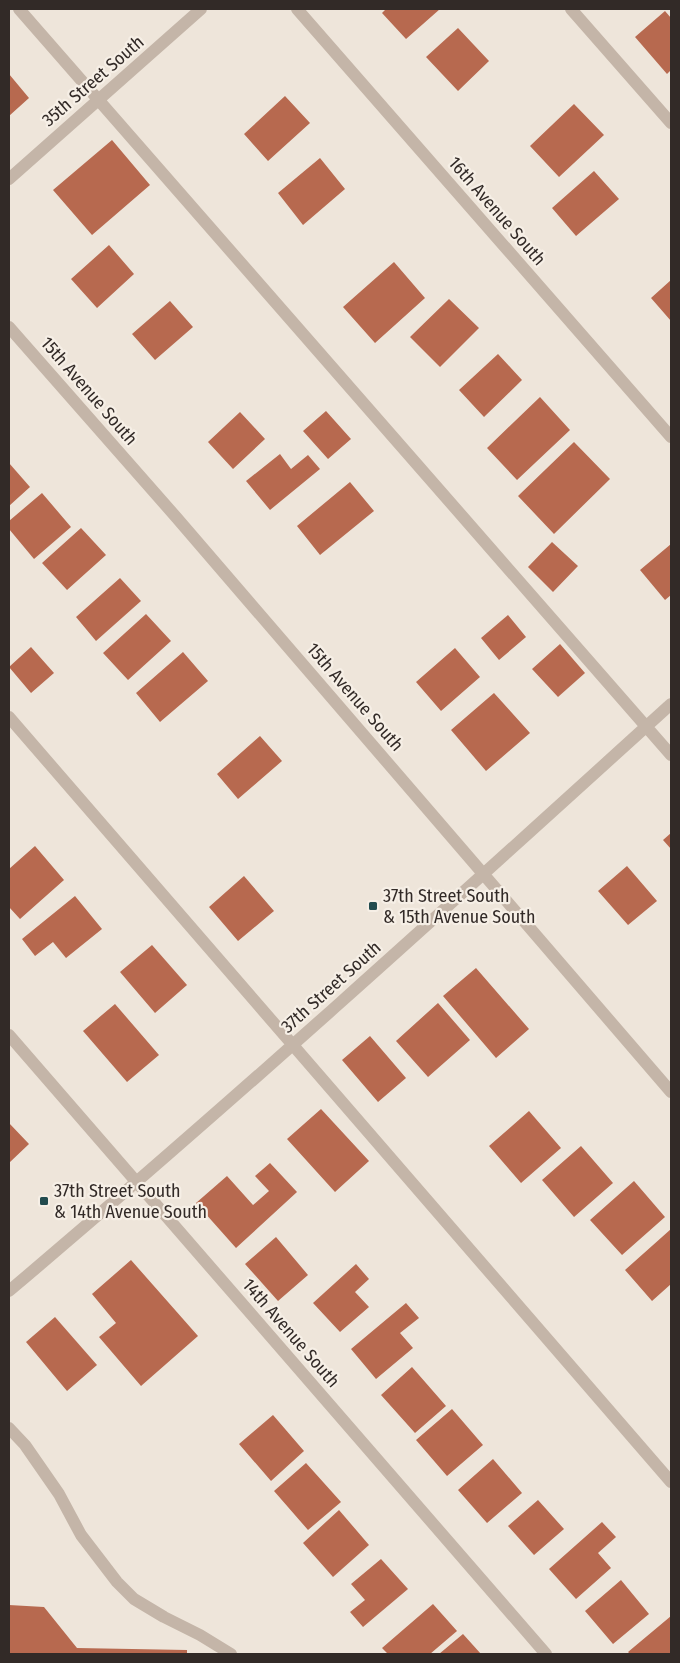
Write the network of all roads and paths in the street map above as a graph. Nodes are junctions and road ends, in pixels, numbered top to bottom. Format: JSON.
{"nodes":[{"id":1,"x":19,"y":9,"type":"edge"},
{"id":2,"x":201,"y":9,"type":"edge"},
{"id":3,"x":297,"y":9,"type":"edge"},
{"id":4,"x":571,"y":9,"type":"edge"},
{"id":5,"x":98,"y":100,"type":"junction"},
{"id":6,"x":671,"y":123,"type":"edge"},
{"id":7,"x":9,"y":179,"type":"edge"},
{"id":8,"x":9,"y":327,"type":"edge"},
{"id":9,"x":671,"y":437,"type":"edge"},
{"id":10,"x":671,"y":704,"type":"edge"},
{"id":11,"x":9,"y":717,"type":"edge"},
{"id":12,"x":646,"y":727,"type":"junction"},
{"id":13,"x":671,"y":755,"type":"edge"},
{"id":14,"x":484,"y":874,"type":"junction"},
{"id":15,"x":9,"y":1035,"type":"edge"},
{"id":16,"x":293,"y":1044,"type":"junction"},
{"id":17,"x":671,"y":1092,"type":"edge"},
{"id":18,"x":138,"y":1183,"type":"junction"},
{"id":19,"x":9,"y":1291,"type":"edge"},
{"id":20,"x":9,"y":1428,"type":"edge"},
{"id":21,"x":671,"y":1482,"type":"edge"},
{"id":22,"x":231,"y":1654,"type":"edge"},
{"id":23,"x":546,"y":1654,"type":"edge"}],
"edges":[{"from":1,"to":5,"type":"street"},
{"from":2,"to":5,"type":"street","name":"35th Street South"},
{"from":3,"to":9,"type":"street","name":"16th Avenue South"},
{"from":4,"to":6,"type":"street"},
{"from":5,"to":7,"type":"street","name":"35th Street South"},
{"from":5,"to":12,"type":"street"},
{"from":8,"to":14,"type":"street","name":"15th Avenue South"},
{"from":10,"to":12,"type":"street","name":"37th Street South"},
{"from":11,"to":16,"type":"street"},
{"from":12,"to":13,"type":"street"},
{"from":12,"to":14,"type":"street","name":"37th Street South"},
{"from":14,"to":16,"type":"street","name":"37th Street South"},
{"from":14,"to":17,"type":"street","name":"15th Avenue South"},
{"from":15,"to":18,"type":"street","name":"14th Avenue South"},
{"from":16,"to":18,"type":"street","name":"37th Street South"},
{"from":16,"to":21,"type":"street"},
{"from":18,"to":19,"type":"street","name":"37th Street South"},
{"from":18,"to":23,"type":"street","name":"14th Avenue South"},
{"from":20,"to":22,"type":"street"}]}
